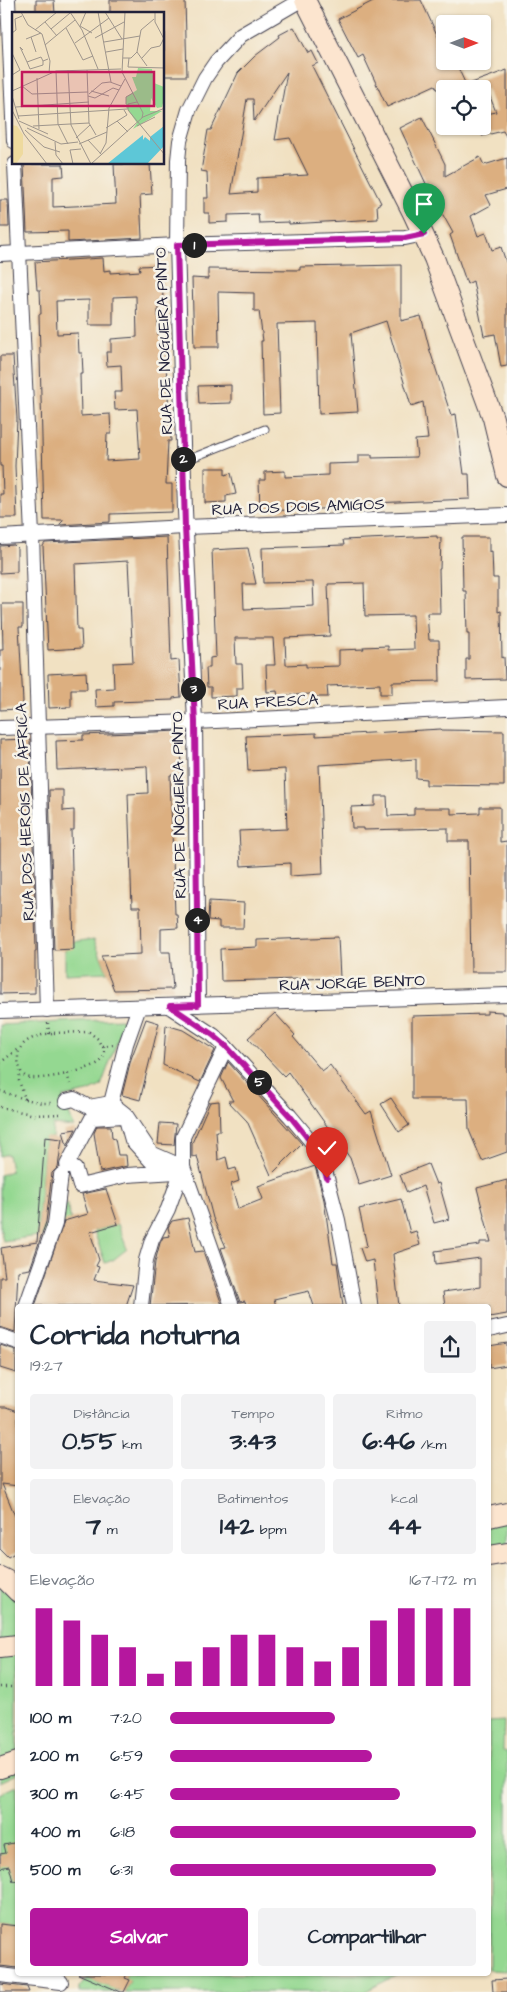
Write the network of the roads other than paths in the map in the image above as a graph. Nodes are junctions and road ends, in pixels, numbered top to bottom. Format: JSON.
{"nodes":[{"id":1,"x":8,"y":0,"type":"edge"},
{"id":2,"x":301,"y":0,"type":"edge"},
{"id":3,"x":305,"y":0,"type":"edge"},
{"id":4,"x":12,"y":94,"type":"edge"},
{"id":5,"x":15,"y":165,"type":"edge"},
{"id":6,"x":424,"y":234,"type":"junction"},
{"id":7,"x":177,"y":245,"type":"junction"},
{"id":8,"x":18,"y":253,"type":"junction"},
{"id":9,"x":0,"y":254,"type":"edge"},
{"id":10,"x":500,"y":417,"type":"edge"},
{"id":11,"x":265,"y":429,"type":"dead end"},
{"id":12,"x":184,"y":461,"type":"junction"},
{"id":13,"x":507,"y":476,"type":"edge"},
{"id":14,"x":507,"y":515,"type":"edge"},
{"id":15,"x":185,"y":527,"type":"junction"},
{"id":16,"x":32,"y":535,"type":"junction"},
{"id":17,"x":0,"y":537,"type":"edge"},
{"id":18,"x":507,"y":707,"type":"edge"},
{"id":19,"x":195,"y":722,"type":"junction"},
{"id":20,"x":39,"y":727,"type":"junction"},
{"id":21,"x":0,"y":728,"type":"edge"},
{"id":22,"x":507,"y":995,"type":"edge"},
{"id":23,"x":198,"y":1005,"type":"junction"},
{"id":24,"x":170,"y":1006,"type":"junction"},
{"id":25,"x":139,"y":1007,"type":"junction"},
{"id":26,"x":47,"y":1010,"type":"junction"},
{"id":27,"x":0,"y":1011,"type":"edge"},
{"id":28,"x":226,"y":1046,"type":"junction"},
{"id":29,"x":111,"y":1103,"type":"junction"},
{"id":30,"x":65,"y":1107,"type":"road end"},
{"id":31,"x":183,"y":1167,"type":"junction"},
{"id":32,"x":61,"y":1175,"type":"dead end"},
{"id":33,"x":80,"y":1186,"type":"joint"},
{"id":34,"x":27,"y":1304,"type":"edge"},
{"id":35,"x":141,"y":1304,"type":"edge"},
{"id":36,"x":231,"y":1304,"type":"edge"},
{"id":37,"x":354,"y":1304,"type":"edge"},
{"id":38,"x":507,"y":1326,"type":"edge"},
{"id":39,"x":491,"y":1330,"type":"edge"},
{"id":40,"x":0,"y":1336,"type":"edge"},
{"id":41,"x":15,"y":1340,"type":"edge"},
{"id":42,"x":507,"y":1513,"type":"edge"},
{"id":43,"x":491,"y":1516,"type":"edge"},
{"id":44,"x":507,"y":1553,"type":"edge"},
{"id":45,"x":491,"y":1556,"type":"edge"},
{"id":46,"x":0,"y":1577,"type":"edge"},
{"id":47,"x":15,"y":1589,"type":"edge"},
{"id":48,"x":15,"y":1645,"type":"edge"},
{"id":49,"x":0,"y":1647,"type":"edge"},
{"id":50,"x":0,"y":1755,"type":"edge"},
{"id":51,"x":15,"y":1759,"type":"edge"},
{"id":52,"x":15,"y":1761,"type":"edge"},
{"id":53,"x":0,"y":1768,"type":"edge"},
{"id":54,"x":0,"y":1975,"type":"edge"},
{"id":55,"x":62,"y":1982,"type":"dead end"}],
"edges":[{"from":1,"to":4,"type":"street"},
{"from":2,"to":7,"type":"street","name":"RUA DE NOGUEIRA PINTO"},
{"from":3,"to":6,"type":"main road"},
{"from":5,"to":8,"type":"street","name":"RUA DOS HERÓIS DE ÁFRICA"},
{"from":6,"to":7,"type":"street"},
{"from":6,"to":10,"type":"main road"},
{"from":7,"to":8,"type":"street"},
{"from":7,"to":12,"type":"street","name":"RUA DE NOGUEIRA PINTO"},
{"from":8,"to":9,"type":"street"},
{"from":8,"to":16,"type":"street","name":"RUA DOS HERÓIS DE ÁFRICA"},
{"from":10,"to":13,"type":"main road"},
{"from":11,"to":12,"type":"lane"},
{"from":12,"to":15,"type":"street","name":"RUA DE NOGUEIRA PINTO"},
{"from":14,"to":15,"type":"street","name":"RUA DOS DOIS AMIGOS"},
{"from":15,"to":16,"type":"street","name":"RUA DOS DOIS AMIGOS"},
{"from":15,"to":19,"type":"street","name":"RUA DE NOGUEIRA PINTO"},
{"from":16,"to":17,"type":"street","name":"RUA DOS DOIS AMIGOS"},
{"from":16,"to":20,"type":"street","name":"RUA DOS HERÓIS DE ÁFRICA"},
{"from":18,"to":19,"type":"street","name":"RUA FRESCA"},
{"from":19,"to":20,"type":"street","name":"RUA FRESCA"},
{"from":19,"to":23,"type":"street","name":"RUA DE NOGUEIRA PINTO"},
{"from":20,"to":21,"type":"street","name":"RUA FRESCA"},
{"from":20,"to":26,"type":"street","name":"RUA DOS HERÓIS DE ÁFRICA"},
{"from":22,"to":23,"type":"street","name":"RUA JORGE BENTO"},
{"from":23,"to":24,"type":"street"},
{"from":24,"to":25,"type":"street"},
{"from":24,"to":28,"type":"street"},
{"from":25,"to":26,"type":"street"},
{"from":25,"to":29,"type":"street"},
{"from":26,"to":27,"type":"street"},
{"from":28,"to":31,"type":"street"},
{"from":28,"to":37,"type":"street"},
{"from":29,"to":30,"type":"street"},
{"from":29,"to":31,"type":"street"},
{"from":31,"to":35,"type":"street"},
{"from":31,"to":36,"type":"street"},
{"from":32,"to":34,"type":"street"},
{"from":33,"to":33,"type":"street"},
{"from":38,"to":39,"type":"street"},
{"from":40,"to":41,"type":"street"},
{"from":42,"to":43,"type":"main road"},
{"from":44,"to":45,"type":"main road"},
{"from":46,"to":47,"type":"main road"},
{"from":48,"to":49,"type":"main road"},
{"from":50,"to":51,"type":"main road"},
{"from":52,"to":53,"type":"main road"},
{"from":54,"to":55,"type":"street"}]}
